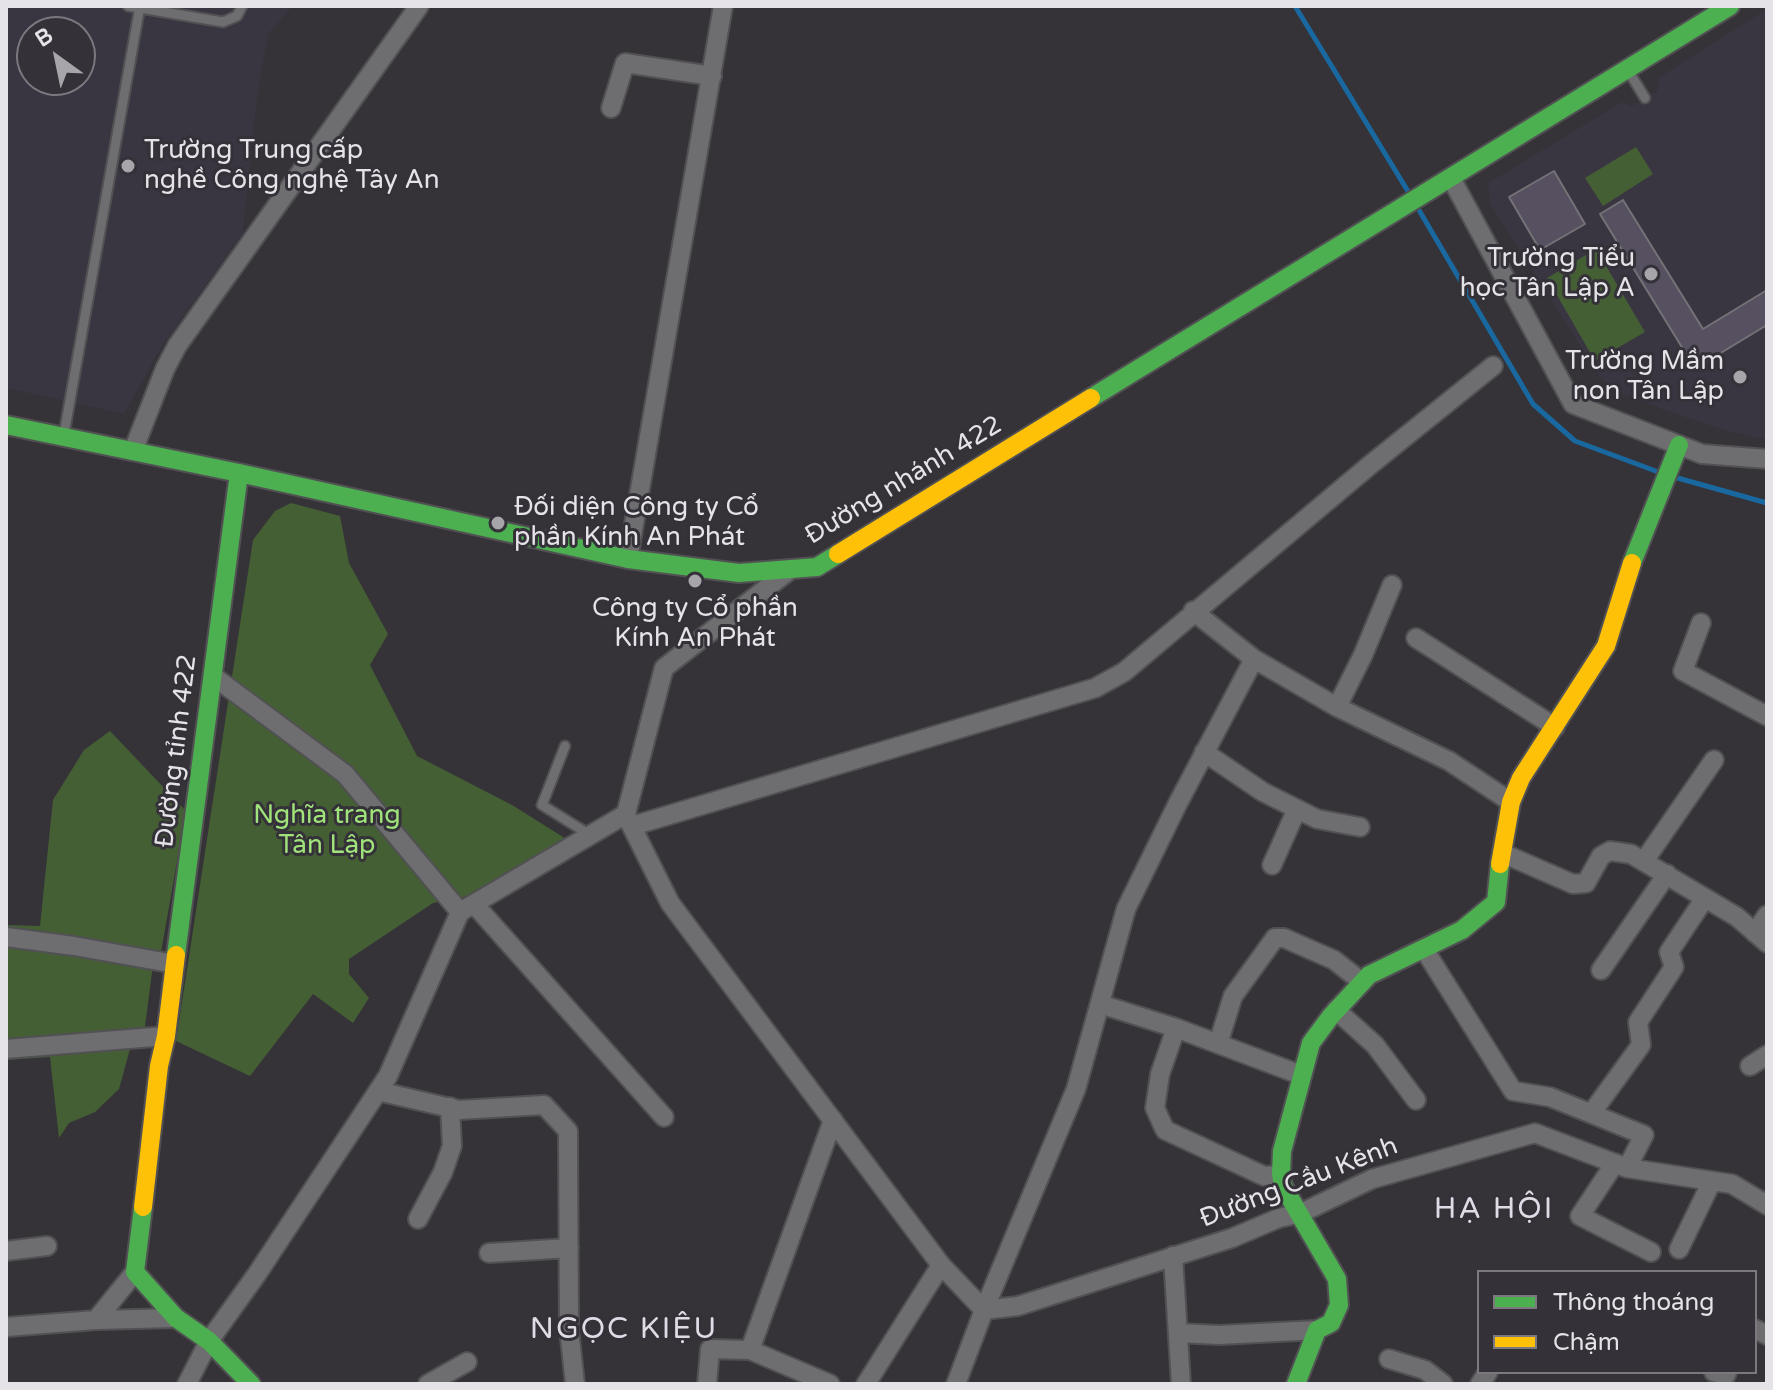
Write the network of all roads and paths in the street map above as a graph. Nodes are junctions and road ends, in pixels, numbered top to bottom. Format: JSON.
{"nodes":[{"id":1,"x":128,"y":6,"type":"edge"},
{"id":2,"x":242,"y":6,"type":"edge"},
{"id":3,"x":419,"y":6,"type":"edge"},
{"id":4,"x":723,"y":6,"type":"edge"},
{"id":5,"x":1730,"y":6,"type":"edge"},
{"id":6,"x":140,"y":7,"type":"edge"},
{"id":7,"x":1627,"y":69,"type":"junction"},
{"id":8,"x":712,"y":76,"type":"junction"},
{"id":9,"x":1645,"y":98,"type":"dead end"},
{"id":10,"x":611,"y":108,"type":"dead end"},
{"id":11,"x":1445,"y":182,"type":"junction"},
{"id":12,"x":1493,"y":366,"type":"dead end"},
{"id":13,"x":6,"y":425,"type":"edge"},
{"id":14,"x":63,"y":437,"type":"junction"},
{"id":15,"x":1679,"y":445,"type":"junction"},
{"id":16,"x":133,"y":451,"type":"junction"},
{"id":17,"x":1767,"y":459,"type":"edge"},
{"id":18,"x":239,"y":473,"type":"junction"},
{"id":19,"x":628,"y":559,"type":"junction"},
{"id":20,"x":791,"y":569,"type":"junction"},
{"id":21,"x":1392,"y":585,"type":"dead end"},
{"id":22,"x":1193,"y":611,"type":"junction"},
{"id":23,"x":1701,"y":623,"type":"dead end"},
{"id":24,"x":1416,"y":638,"type":"dead end"},
{"id":25,"x":1254,"y":659,"type":"junction"},
{"id":26,"x":213,"y":676,"type":"junction"},
{"id":27,"x":1337,"y":707,"type":"junction"},
{"id":28,"x":1767,"y":716,"type":"edge"},
{"id":29,"x":1555,"y":727,"type":"junction"},
{"id":30,"x":565,"y":746,"type":"dead end"},
{"id":31,"x":1204,"y":752,"type":"junction"},
{"id":32,"x":1714,"y":760,"type":"dead end"},
{"id":33,"x":1511,"y":802,"type":"junction"},
{"id":34,"x":1297,"y":809,"type":"junction"},
{"id":35,"x":629,"y":820,"type":"junction"},
{"id":36,"x":1360,"y":827,"type":"dead end"},
{"id":37,"x":590,"y":835,"type":"junction"},
{"id":38,"x":1502,"y":853,"type":"junction"},
{"id":39,"x":1644,"y":861,"type":"junction"},
{"id":40,"x":1272,"y":865,"type":"dead end"},
{"id":41,"x":1667,"y":874,"type":"junction"},
{"id":42,"x":1705,"y":898,"type":"junction"},
{"id":43,"x":467,"y":908,"type":"junction"},
{"id":44,"x":1767,"y":915,"type":"edge"},
{"id":45,"x":6,"y":937,"type":"edge"},
{"id":46,"x":1761,"y":938,"type":"edge"},
{"id":47,"x":1424,"y":949,"type":"junction"},
{"id":48,"x":175,"y":964,"type":"junction"},
{"id":49,"x":1601,"y":970,"type":"dead end"},
{"id":50,"x":1362,"y":982,"type":"junction"},
{"id":51,"x":1100,"y":1004,"type":"junction"},
{"id":52,"x":1336,"y":1010,"type":"junction"},
{"id":53,"x":1176,"y":1028,"type":"junction"},
{"id":54,"x":166,"y":1036,"type":"junction"},
{"id":55,"x":1218,"y":1044,"type":"junction"},
{"id":56,"x":6,"y":1049,"type":"edge"},
{"id":57,"x":1767,"y":1055,"type":"edge"},
{"id":58,"x":1750,"y":1066,"type":"dead end"},
{"id":59,"x":1301,"y":1075,"type":"junction"},
{"id":60,"x":378,"y":1091,"type":"junction"},
{"id":61,"x":1416,"y":1100,"type":"dead end"},
{"id":62,"x":450,"y":1107,"type":"junction"},
{"id":63,"x":1596,"y":1107,"type":"dead end"},
{"id":64,"x":664,"y":1117,"type":"dead end"},
{"id":65,"x":833,"y":1120,"type":"junction"},
{"id":66,"x":1621,"y":1166,"type":"junction"},
{"id":67,"x":1281,"y":1175,"type":"junction"},
{"id":68,"x":1712,"y":1181,"type":"junction"},
{"id":69,"x":1767,"y":1205,"type":"edge"},
{"id":70,"x":1301,"y":1213,"type":"junction"},
{"id":71,"x":418,"y":1219,"type":"dead end"},
{"id":72,"x":47,"y":1246,"type":"dead end"},
{"id":73,"x":569,"y":1248,"type":"junction"},
{"id":74,"x":1679,"y":1249,"type":"dead end"},
{"id":75,"x":6,"y":1251,"type":"edge"},
{"id":76,"x":1651,"y":1252,"type":"dead end"},
{"id":77,"x":489,"y":1253,"type":"dead end"},
{"id":78,"x":1173,"y":1256,"type":"junction"},
{"id":79,"x":941,"y":1265,"type":"junction"},
{"id":80,"x":135,"y":1272,"type":"junction"},
{"id":81,"x":984,"y":1310,"type":"junction"},
{"id":82,"x":176,"y":1318,"type":"junction"},
{"id":83,"x":96,"y":1320,"type":"junction"},
{"id":84,"x":6,"y":1327,"type":"edge"},
{"id":85,"x":1317,"y":1330,"type":"junction"},
{"id":86,"x":1178,"y":1333,"type":"junction"},
{"id":87,"x":209,"y":1341,"type":"junction"},
{"id":88,"x":750,"y":1350,"type":"junction"},
{"id":89,"x":1389,"y":1359,"type":"dead end"},
{"id":90,"x":467,"y":1362,"type":"dead end"},
{"id":91,"x":187,"y":1384,"type":"edge"},
{"id":92,"x":251,"y":1384,"type":"edge"},
{"id":93,"x":428,"y":1384,"type":"edge"},
{"id":94,"x":575,"y":1384,"type":"edge"},
{"id":95,"x":707,"y":1384,"type":"edge"},
{"id":96,"x":830,"y":1384,"type":"edge"},
{"id":97,"x":866,"y":1384,"type":"edge"},
{"id":98,"x":956,"y":1384,"type":"edge"},
{"id":99,"x":1181,"y":1384,"type":"edge"},
{"id":100,"x":1296,"y":1384,"type":"edge"},
{"id":101,"x":1443,"y":1384,"type":"edge"}],
"edges":[{"from":1,"to":6,"type":"lane"},
{"from":2,"to":6,"type":"lane"},
{"from":3,"to":16,"type":"street"},
{"from":4,"to":8,"type":"street"},
{"from":5,"to":7,"type":"street","name":"Đường nhánh 422"},
{"from":6,"to":14,"type":"lane"},
{"from":7,"to":9,"type":"lane"},
{"from":7,"to":11,"type":"street","name":"Đường nhánh 422"},
{"from":8,"to":10,"type":"street"},
{"from":8,"to":19,"type":"street"},
{"from":11,"to":15,"type":"street"},
{"from":11,"to":20,"type":"street","name":"Đường nhánh 422"},
{"from":12,"to":22,"type":"street"},
{"from":13,"to":14,"type":"street"},
{"from":14,"to":16,"type":"street"},
{"from":15,"to":17,"type":"street"},
{"from":15,"to":29,"type":"street"},
{"from":16,"to":18,"type":"street"},
{"from":18,"to":19,"type":"street","name":"Đường nhánh 422"},
{"from":18,"to":26,"type":"street","name":"Đường tỉnh 422"},
{"from":19,"to":20,"type":"street","name":"Đường nhánh 422"},
{"from":20,"to":35,"type":"street"},
{"from":21,"to":27,"type":"street"},
{"from":22,"to":25,"type":"street"},
{"from":22,"to":35,"type":"street"},
{"from":23,"to":28,"type":"street"},
{"from":24,"to":29,"type":"street"},
{"from":25,"to":27,"type":"street"},
{"from":25,"to":31,"type":"street"},
{"from":26,"to":43,"type":"street"},
{"from":26,"to":48,"type":"street","name":"Đường tỉnh 422"},
{"from":27,"to":33,"type":"street"},
{"from":29,"to":33,"type":"street"},
{"from":30,"to":37,"type":"lane"},
{"from":31,"to":34,"type":"street"},
{"from":31,"to":51,"type":"street"},
{"from":32,"to":39,"type":"street"},
{"from":33,"to":38,"type":"street"},
{"from":34,"to":36,"type":"street"},
{"from":34,"to":40,"type":"street"},
{"from":35,"to":37,"type":"street"},
{"from":35,"to":65,"type":"street"},
{"from":37,"to":43,"type":"street"},
{"from":38,"to":39,"type":"street"},
{"from":38,"to":47,"type":"street"},
{"from":39,"to":41,"type":"street"},
{"from":41,"to":42,"type":"street"},
{"from":41,"to":49,"type":"street"},
{"from":42,"to":46,"type":"street"},
{"from":42,"to":63,"type":"street"},
{"from":43,"to":60,"type":"street"},
{"from":43,"to":64,"type":"street"},
{"from":44,"to":46,"type":"street"},
{"from":45,"to":48,"type":"street"},
{"from":47,"to":50,"type":"street"},
{"from":47,"to":66,"type":"street"},
{"from":48,"to":54,"type":"street","name":"Đường tỉnh 422"},
{"from":50,"to":52,"type":"street"},
{"from":50,"to":55,"type":"street"},
{"from":51,"to":53,"type":"street"},
{"from":51,"to":81,"type":"street"},
{"from":52,"to":59,"type":"street"},
{"from":52,"to":61,"type":"street"},
{"from":53,"to":55,"type":"street"},
{"from":53,"to":67,"type":"street"},
{"from":54,"to":56,"type":"street"},
{"from":54,"to":80,"type":"street","name":"Đường tỉnh 422"},
{"from":55,"to":59,"type":"street"},
{"from":57,"to":58,"type":"street"},
{"from":59,"to":67,"type":"street"},
{"from":60,"to":62,"type":"street"},
{"from":60,"to":87,"type":"street"},
{"from":62,"to":71,"type":"street"},
{"from":62,"to":73,"type":"street"},
{"from":65,"to":79,"type":"street"},
{"from":65,"to":88,"type":"street"},
{"from":66,"to":68,"type":"street","name":"Đường Cầu Kênh"},
{"from":66,"to":70,"type":"street","name":"Đường Cầu Kênh"},
{"from":66,"to":76,"type":"street"},
{"from":67,"to":70,"type":"street"},
{"from":68,"to":69,"type":"street","name":"Đường Cầu Kênh"},
{"from":68,"to":74,"type":"street"},
{"from":70,"to":78,"type":"street","name":"Đường Cầu Kênh"},
{"from":70,"to":85,"type":"street"},
{"from":72,"to":75,"type":"street"},
{"from":73,"to":77,"type":"street"},
{"from":73,"to":94,"type":"street"},
{"from":78,"to":81,"type":"street","name":"Đường Cầu Kênh"},
{"from":78,"to":86,"type":"street"},
{"from":79,"to":81,"type":"street"},
{"from":79,"to":97,"type":"street"},
{"from":80,"to":82,"type":"street"},
{"from":80,"to":83,"type":"street"},
{"from":81,"to":98,"type":"street"},
{"from":82,"to":83,"type":"street"},
{"from":82,"to":87,"type":"street"},
{"from":83,"to":84,"type":"street"},
{"from":85,"to":86,"type":"street"},
{"from":85,"to":100,"type":"street"},
{"from":86,"to":99,"type":"street"},
{"from":87,"to":91,"type":"street"},
{"from":87,"to":92,"type":"street"},
{"from":88,"to":95,"type":"street"},
{"from":88,"to":96,"type":"street"},
{"from":89,"to":101,"type":"street"},
{"from":90,"to":93,"type":"street"}]}
